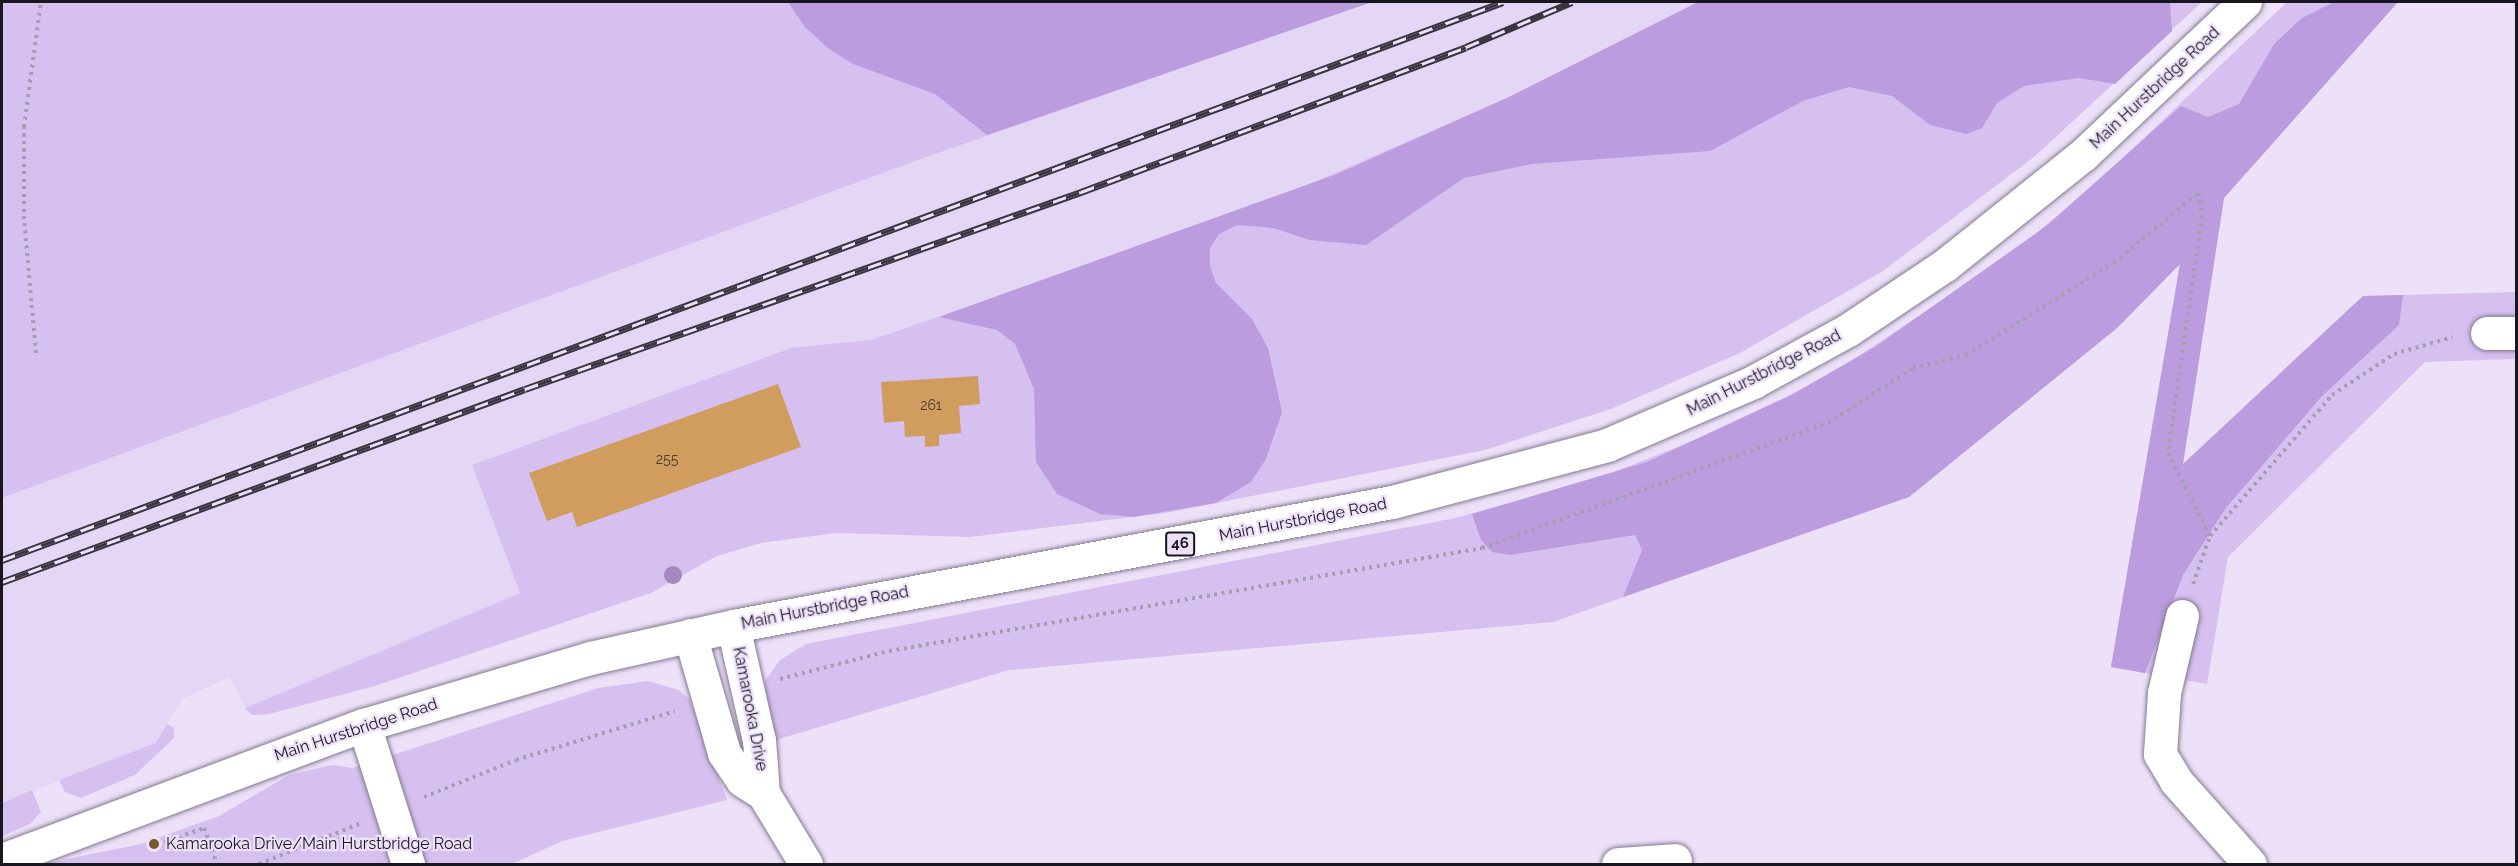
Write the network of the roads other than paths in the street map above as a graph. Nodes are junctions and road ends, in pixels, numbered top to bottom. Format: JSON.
{"nodes":[{"id":1,"x":2245,"y":2,"type":"edge"},
{"id":2,"x":2182,"y":616,"type":"road end"},
{"id":3,"x":733,"y":626,"type":"junction"},
{"id":4,"x":690,"y":635,"type":"junction"},
{"id":5,"x":364,"y":725,"type":"junction"},
{"id":6,"x":763,"y":794,"type":"junction"},
{"id":7,"x":2,"y":860,"type":"edge"},
{"id":8,"x":1675,"y":860,"type":"dead end"},
{"id":9,"x":408,"y":864,"type":"edge"},
{"id":10,"x":806,"y":864,"type":"edge"},
{"id":11,"x":1618,"y":864,"type":"edge"},
{"id":12,"x":2250,"y":864,"type":"edge"}],
"edges":[{"from":1,"to":3,"type":"main road","name":"Main Hurstbridge Road","number":"46"},
{"from":2,"to":12,"type":"main road"},
{"from":3,"to":4,"type":"main road","name":"Main Hurstbridge Road","number":"46"},
{"from":3,"to":6,"type":"main road","name":"Kamarooka Drive"},
{"from":4,"to":5,"type":"main road","name":"Main Hurstbridge Road","number":"46"},
{"from":4,"to":6,"type":"main road","name":"Kamarooka Drive"},
{"from":5,"to":7,"type":"main road","name":"Main Hurstbridge Road","number":"46"},
{"from":5,"to":9,"type":"main road"},
{"from":6,"to":10,"type":"main road","name":"Kamarooka Drive"},
{"from":8,"to":11,"type":"main road"}]}
